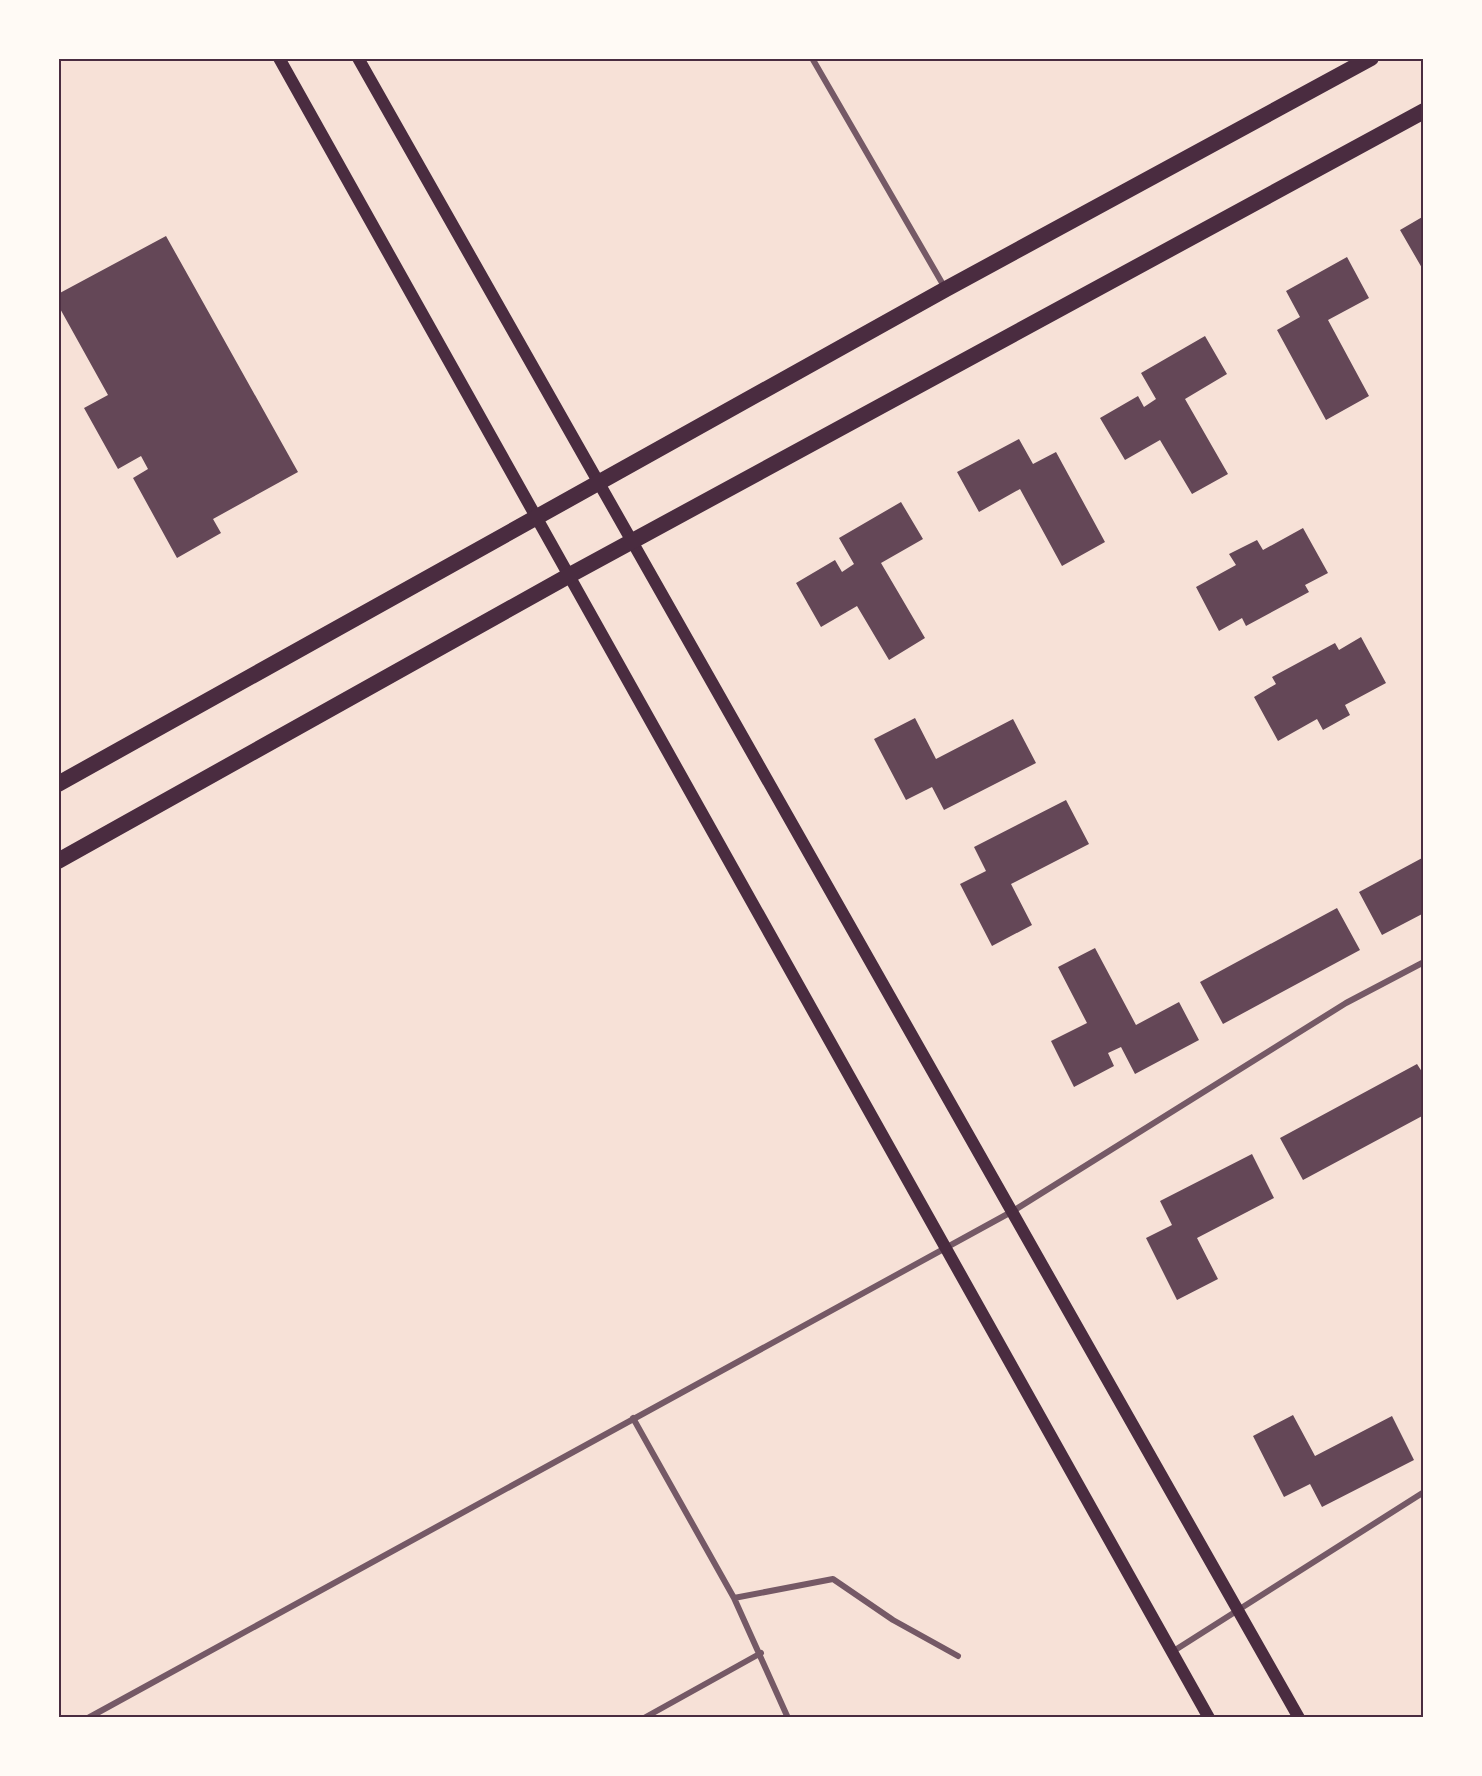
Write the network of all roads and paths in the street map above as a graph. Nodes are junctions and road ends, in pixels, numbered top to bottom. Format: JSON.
{"nodes":[{"id":1,"x":279,"y":58,"type":"edge"},
{"id":2,"x":358,"y":58,"type":"edge"},
{"id":3,"x":812,"y":58,"type":"edge"},
{"id":4,"x":1371,"y":58,"type":"edge"},
{"id":5,"x":1424,"y":111,"type":"edge"},
{"id":6,"x":946,"y":289,"type":"junction"},
{"id":7,"x":599,"y":483,"type":"junction"},
{"id":8,"x":537,"y":519,"type":"junction"},
{"id":9,"x":634,"y":542,"type":"junction"},
{"id":10,"x":570,"y":575,"type":"junction"},
{"id":11,"x":58,"y":784,"type":"edge"},
{"id":12,"x":58,"y":861,"type":"edge"},
{"id":13,"x":1424,"y":962,"type":"edge"},
{"id":14,"x":1012,"y":1211,"type":"junction"},
{"id":15,"x":946,"y":1248,"type":"junction"},
{"id":16,"x":633,"y":1418,"type":"junction"},
{"id":17,"x":1424,"y":1492,"type":"edge"},
{"id":18,"x":734,"y":1598,"type":"junction"},
{"id":19,"x":1239,"y":1612,"type":"junction"},
{"id":20,"x":1172,"y":1652,"type":"junction"},
{"id":21,"x":761,"y":1653,"type":"junction"},
{"id":22,"x":958,"y":1656,"type":"dead end"},
{"id":23,"x":88,"y":1718,"type":"edge"},
{"id":24,"x":644,"y":1718,"type":"edge"},
{"id":25,"x":788,"y":1718,"type":"edge"},
{"id":26,"x":1209,"y":1718,"type":"edge"},
{"id":27,"x":1299,"y":1718,"type":"edge"}],
"edges":[{"from":1,"to":8,"type":"main road"},
{"from":2,"to":7,"type":"main road"},
{"from":3,"to":6,"type":"street"},
{"from":4,"to":6,"type":"highway"},
{"from":5,"to":9,"type":"highway"},
{"from":6,"to":7,"type":"highway"},
{"from":7,"to":8,"type":"highway"},
{"from":7,"to":9,"type":"main road"},
{"from":8,"to":10,"type":"main road"},
{"from":8,"to":11,"type":"highway"},
{"from":9,"to":10,"type":"highway"},
{"from":9,"to":14,"type":"main road"},
{"from":10,"to":12,"type":"highway"},
{"from":10,"to":15,"type":"main road"},
{"from":13,"to":14,"type":"street"},
{"from":14,"to":15,"type":"street"},
{"from":14,"to":19,"type":"main road"},
{"from":15,"to":16,"type":"street"},
{"from":15,"to":20,"type":"main road"},
{"from":16,"to":18,"type":"street"},
{"from":16,"to":23,"type":"street"},
{"from":17,"to":19,"type":"street"},
{"from":18,"to":21,"type":"street"},
{"from":18,"to":22,"type":"street"},
{"from":19,"to":20,"type":"street"},
{"from":19,"to":27,"type":"main road"},
{"from":20,"to":26,"type":"main road"},
{"from":21,"to":24,"type":"street"},
{"from":21,"to":25,"type":"street"}]}
